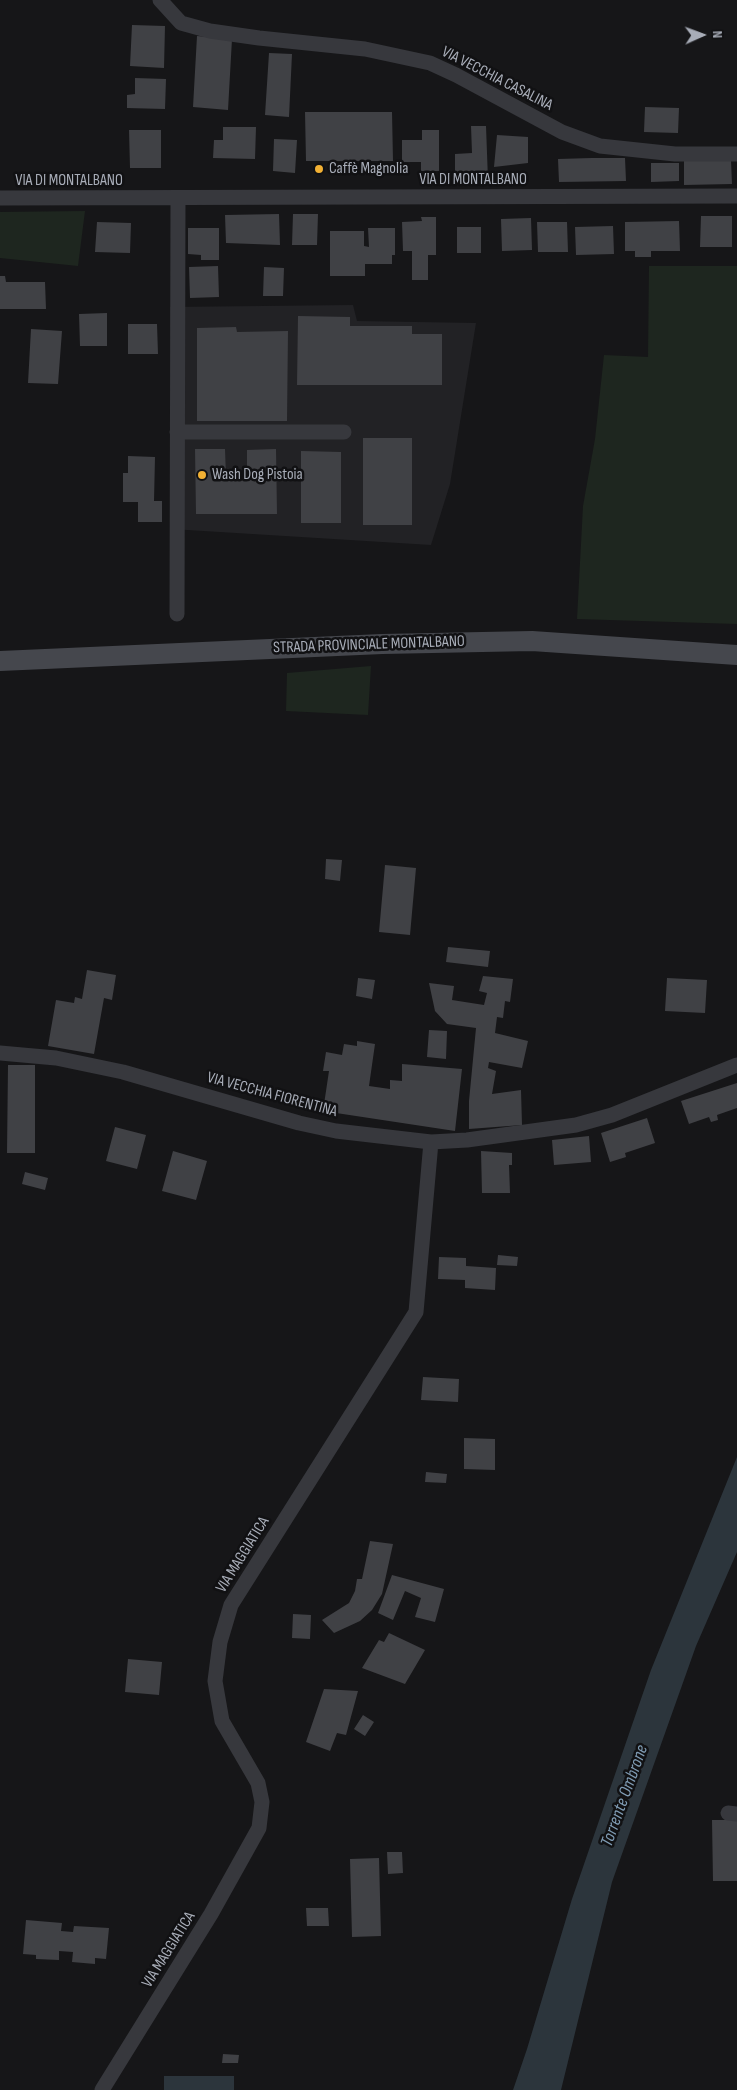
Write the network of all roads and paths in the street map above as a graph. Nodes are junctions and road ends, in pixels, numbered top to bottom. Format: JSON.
{"nodes":[{"id":1,"x":160,"y":0,"type":"edge"},
{"id":2,"x":737,"y":154,"type":"edge"},
{"id":3,"x":737,"y":196,"type":"edge"},
{"id":4,"x":0,"y":198,"type":"edge"},
{"id":5,"x":178,"y":198,"type":"junction"},
{"id":6,"x":177,"y":432,"type":"junction"},
{"id":7,"x":344,"y":432,"type":"dead end"},
{"id":8,"x":177,"y":614,"type":"dead end"},
{"id":9,"x":737,"y":655,"type":"edge"},
{"id":10,"x":0,"y":661,"type":"edge"},
{"id":11,"x":0,"y":1053,"type":"edge"},
{"id":12,"x":737,"y":1065,"type":"edge"},
{"id":13,"x":431,"y":1142,"type":"junction"},
{"id":14,"x":102,"y":2090,"type":"edge"}],
"edges":[{"from":1,"to":2,"type":"street","name":"VIA VECCHIA CASALINA"},
{"from":3,"to":5,"type":"street","name":"VIA DI MONTALBANO"},
{"from":4,"to":5,"type":"street","name":"VIA DI MONTALBANO"},
{"from":5,"to":6,"type":"street"},
{"from":6,"to":7,"type":"street"},
{"from":6,"to":8,"type":"street"},
{"from":9,"to":10,"type":"main road","name":"STRADA PROVINCIALE MONTALBANO"},
{"from":11,"to":13,"type":"street","name":"VIA VECCHIA FIORENTINA"},
{"from":12,"to":13,"type":"street","name":"VIA VECCHIA FIORENTINA"},
{"from":13,"to":14,"type":"street","name":"VIA MAGGIATICA"}]}
